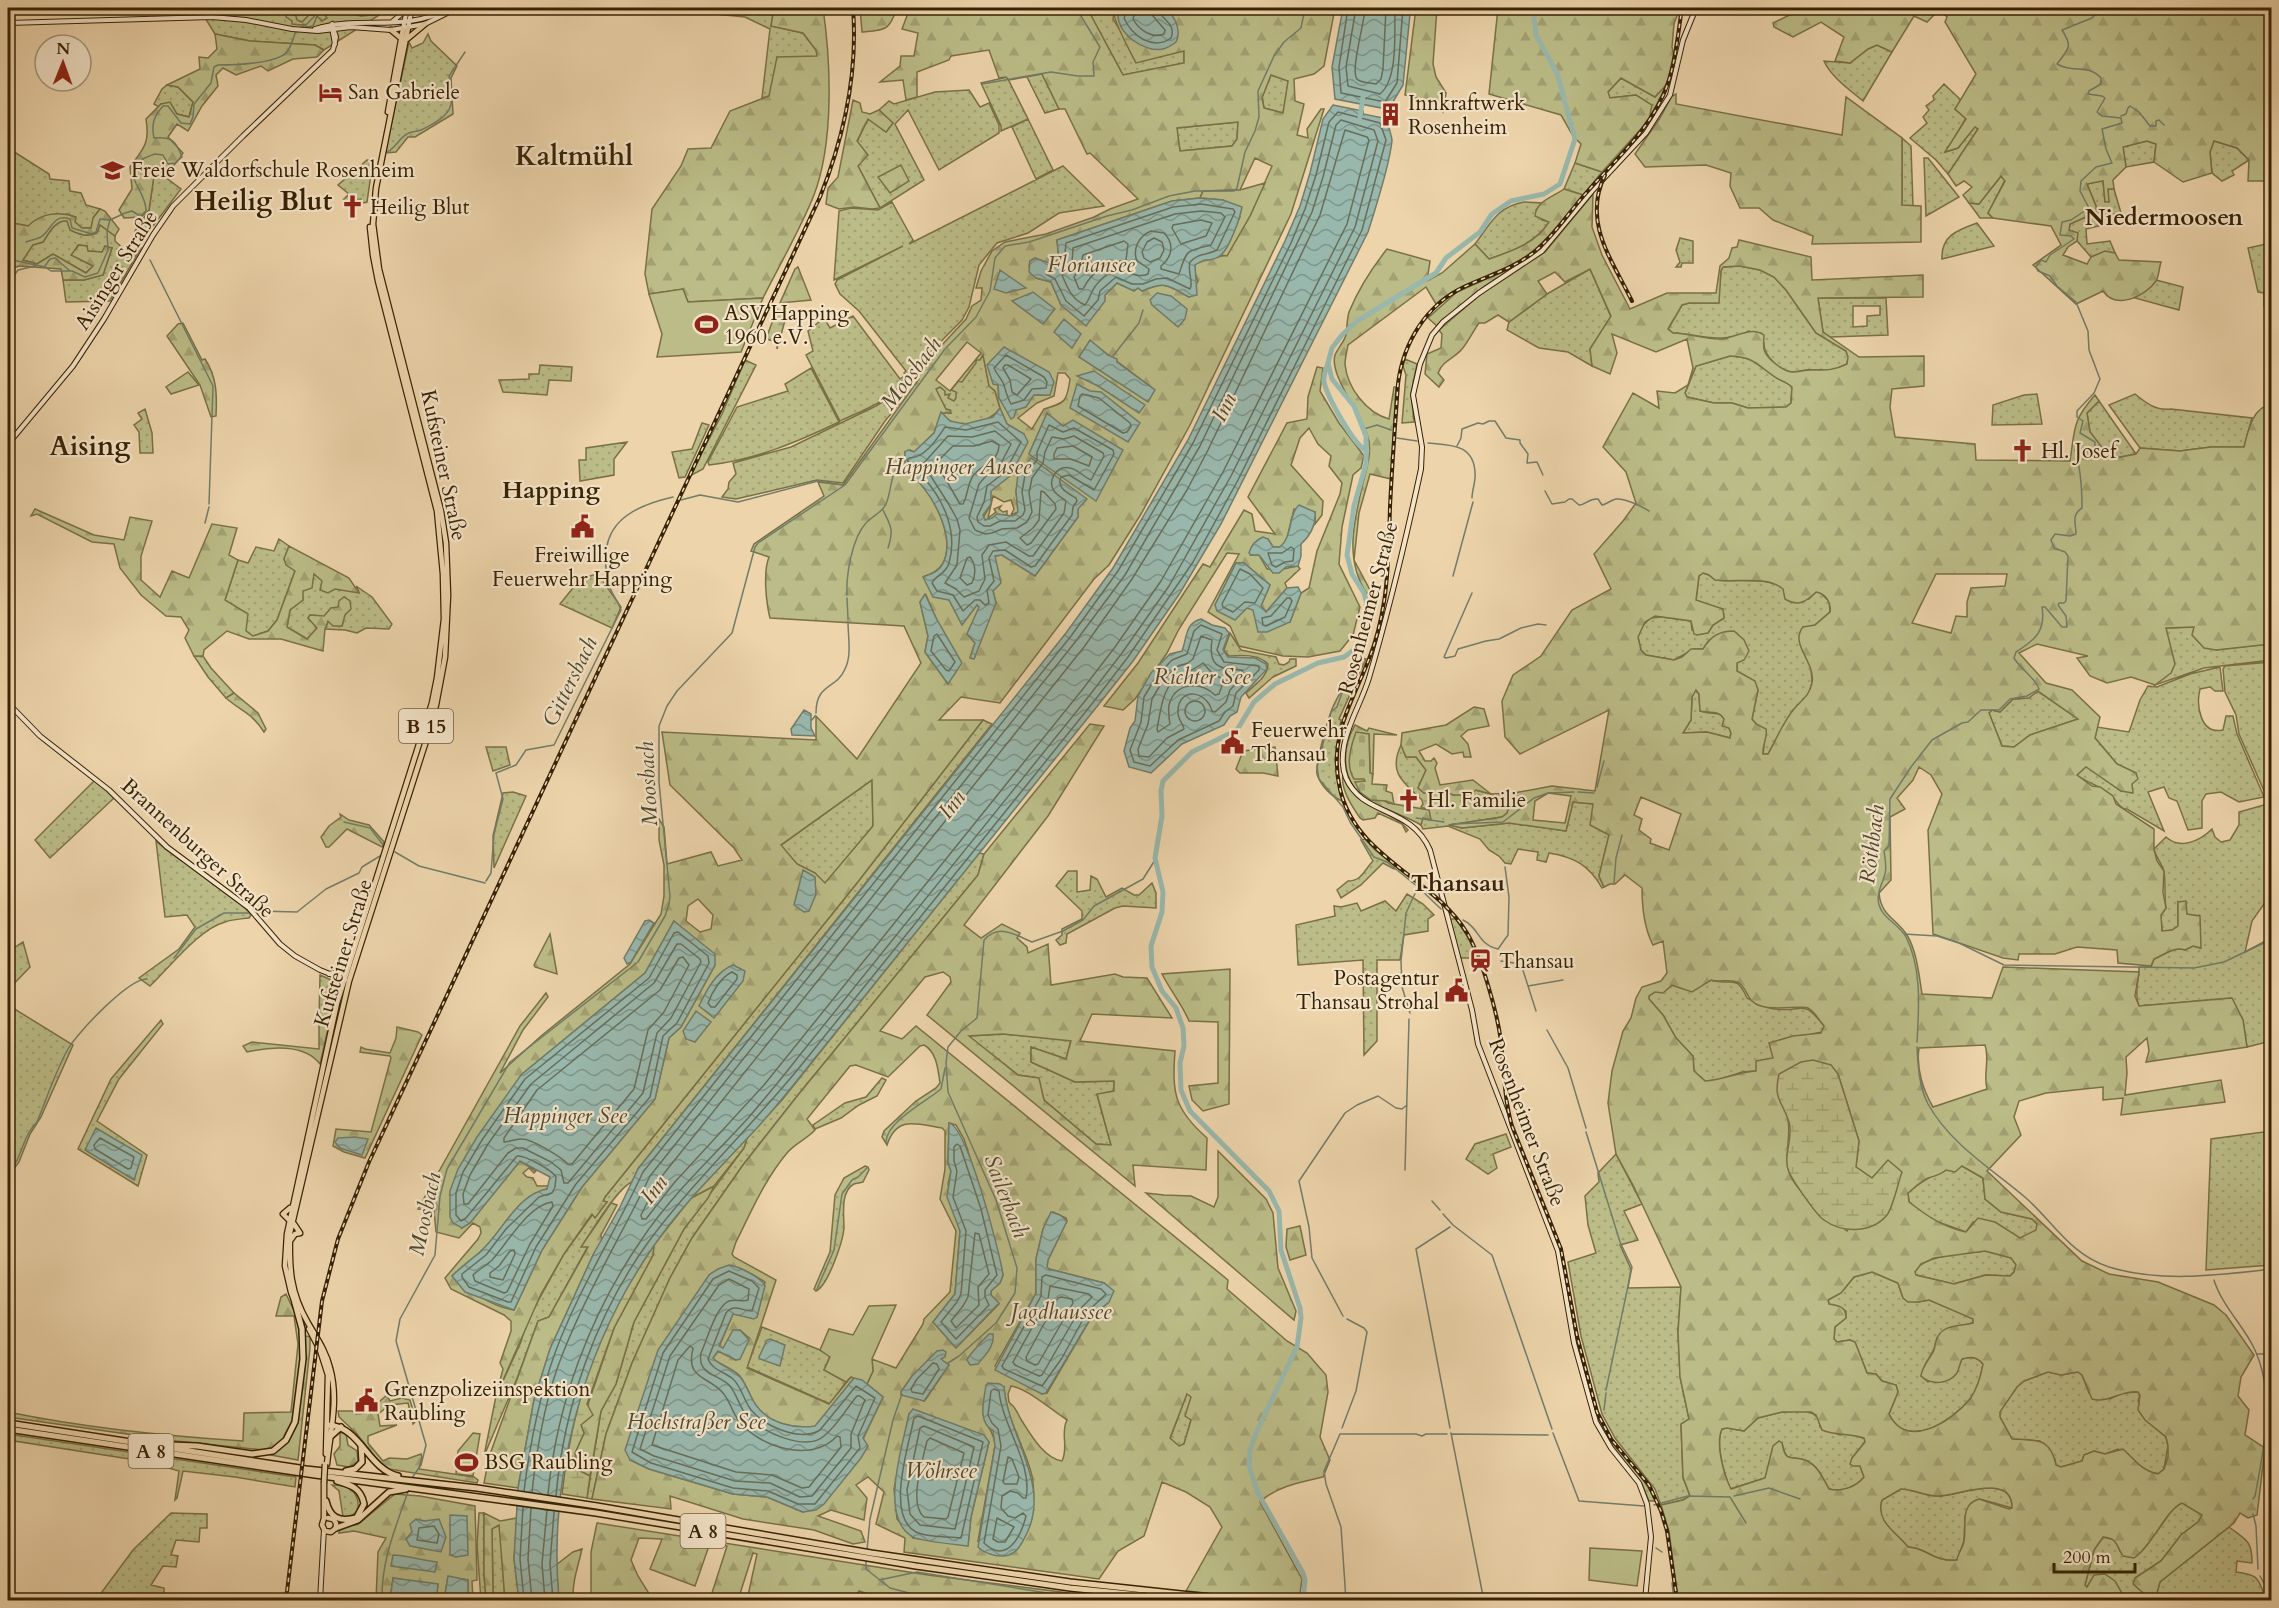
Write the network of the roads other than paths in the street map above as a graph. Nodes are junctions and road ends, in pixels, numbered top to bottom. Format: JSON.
{"nodes":[{"id":1,"x":449,"y":8,"type":"edge"},
{"id":2,"x":457,"y":8,"type":"edge"},
{"id":3,"x":1696,"y":8,"type":"edge"},
{"id":4,"x":409,"y":9,"type":"edge"},
{"id":5,"x":421,"y":19,"type":"junction"},
{"id":6,"x":407,"y":22,"type":"junction"},
{"id":7,"x":8,"y":23,"type":"edge"},
{"id":8,"x":390,"y":24,"type":"junction"},
{"id":9,"x":425,"y":24,"type":"junction"},
{"id":10,"x":333,"y":27,"type":"junction"},
{"id":11,"x":347,"y":27,"type":"junction"},
{"id":12,"x":406,"y":29,"type":"junction"},
{"id":13,"x":309,"y":30,"type":"junction"},
{"id":14,"x":321,"y":30,"type":"junction"},
{"id":15,"x":391,"y":30,"type":"junction"},
{"id":16,"x":335,"y":38,"type":"junction"},
{"id":17,"x":404,"y":40,"type":"junction"},
{"id":18,"x":8,"y":444,"type":"edge"},
{"id":19,"x":8,"y":703,"type":"edge"},
{"id":20,"x":350,"y":962,"type":"junction"},
{"id":21,"x":329,"y":974,"type":"junction"},
{"id":22,"x":346,"y":980,"type":"junction"},
{"id":23,"x":294,"y":1215,"type":"junction"},
{"id":24,"x":290,"y":1241,"type":"junction"},
{"id":25,"x":295,"y":1303,"type":"junction"},
{"id":26,"x":8,"y":1423,"type":"edge"},
{"id":27,"x":330,"y":1425,"type":"junction"},
{"id":28,"x":341,"y":1427,"type":"junction"},
{"id":29,"x":8,"y":1429,"type":"edge"},
{"id":30,"x":332,"y":1436,"type":"junction"},
{"id":31,"x":360,"y":1445,"type":"junction"},
{"id":32,"x":160,"y":1446,"type":"junction"},
{"id":33,"x":326,"y":1464,"type":"junction"},
{"id":34,"x":322,"y":1471,"type":"junction"},
{"id":35,"x":315,"y":1475,"type":"junction"},
{"id":36,"x":408,"y":1480,"type":"junction"},
{"id":37,"x":325,"y":1484,"type":"junction"},
{"id":38,"x":407,"y":1488,"type":"junction"},
{"id":39,"x":326,"y":1501,"type":"junction"},
{"id":40,"x":356,"y":1518,"type":"junction"},
{"id":41,"x":326,"y":1520,"type":"junction"},
{"id":42,"x":335,"y":1525,"type":"junction"},
{"id":43,"x":326,"y":1531,"type":"junction"},
{"id":44,"x":867,"y":1556,"type":"junction"},
{"id":45,"x":320,"y":1600,"type":"edge"},
{"id":46,"x":1188,"y":1600,"type":"edge"},
{"id":47,"x":1237,"y":1600,"type":"edge"},
{"id":48,"x":1645,"y":1600,"type":"edge"}],
"edges":[{"from":1,"to":5,"type":"main road"},
{"from":2,"to":9,"type":"main road"},
{"from":3,"to":48,"type":"main road","name":"Rosenheimer Straße"},
{"from":4,"to":5,"type":"main road"},
{"from":4,"to":6,"type":"main road","name":"Kufsteiner Straße"},
{"from":4,"to":8,"type":"main road"},
{"from":5,"to":6,"type":"main road"},
{"from":6,"to":8,"type":"main road"},
{"from":6,"to":12,"type":"main road","name":"Kufsteiner Straße"},
{"from":7,"to":13,"type":"main road"},
{"from":8,"to":10,"type":"main road"},
{"from":9,"to":12,"type":"main road"},
{"from":9,"to":17,"type":"main road"},
{"from":10,"to":11,"type":"main road"},
{"from":10,"to":13,"type":"main road"},
{"from":10,"to":14,"type":"main road"},
{"from":10,"to":16,"type":"main road","name":"Aisinger Straße"},
{"from":11,"to":15,"type":"main road"},
{"from":11,"to":16,"type":"main road"},
{"from":12,"to":15,"type":"main road"},
{"from":12,"to":17,"type":"main road","name":"Kufsteiner Straße","number":"B 15"},
{"from":13,"to":14,"type":"main road"},
{"from":14,"to":16,"type":"main road"},
{"from":15,"to":17,"type":"main road"},
{"from":16,"to":18,"type":"main road","name":"Aisinger Straße"},
{"from":17,"to":20,"type":"main road","name":"Kufsteiner Straße","number":"B 15"},
{"from":17,"to":22,"type":"main road","name":"Kufsteiner Straße","number":"B 15"},
{"from":19,"to":21,"type":"main road","name":"Brannenburger Straße"},
{"from":20,"to":21,"type":"main road"},
{"from":20,"to":22,"type":"main road","name":"Kufsteiner Straße","number":"B 15"},
{"from":21,"to":22,"type":"main road","name":"Brannenburger Straße"},
{"from":22,"to":23,"type":"main road","name":"Kufsteiner Straße","number":"B 15"},
{"from":22,"to":25,"type":"main road","name":"Kufsteiner Straße","number":"B 15"},
{"from":23,"to":24,"type":"main road","number":"B 15"},
{"from":23,"to":24,"type":"main road"},
{"from":24,"to":27,"type":"main road","number":"B 15"},
{"from":25,"to":27,"type":"main road","number":"B 15"},
{"from":25,"to":32,"type":"highway"},
{"from":26,"to":32,"type":"highway","number":"A 8"},
{"from":27,"to":28,"type":"highway"},
{"from":27,"to":30,"type":"main road","number":"B 15"},
{"from":27,"to":33,"type":"main road","number":"B 15"},
{"from":28,"to":30,"type":"highway"},
{"from":28,"to":31,"type":"highway"},
{"from":29,"to":35,"type":"highway","number":"A 8"},
{"from":30,"to":33,"type":"main road","number":"B 15"},
{"from":31,"to":34,"type":"highway"},
{"from":31,"to":36,"type":"highway"},
{"from":32,"to":34,"type":"highway","number":"A 8"},
{"from":33,"to":37,"type":"main road","number":"B 15","bridge":true},
{"from":34,"to":36,"type":"highway","number":"A 8"},
{"from":35,"to":38,"type":"highway","number":"A 8"},
{"from":35,"to":40,"type":"highway"},
{"from":36,"to":44,"type":"highway","number":"A 8"},
{"from":37,"to":39,"type":"main road","number":"B 15"},
{"from":37,"to":41,"type":"main road","number":"B 15"},
{"from":38,"to":42,"type":"highway"},
{"from":38,"to":44,"type":"highway","number":"A 8"},
{"from":39,"to":40,"type":"highway"},
{"from":39,"to":41,"type":"main road","number":"B 15"},
{"from":40,"to":42,"type":"highway"},
{"from":41,"to":42,"type":"main road"},
{"from":41,"to":43,"type":"main road"},
{"from":42,"to":43,"type":"main road"},
{"from":43,"to":45,"type":"main road"},
{"from":44,"to":46,"type":"highway","number":"A 8"},
{"from":44,"to":47,"type":"highway","number":"A 8"}]}
